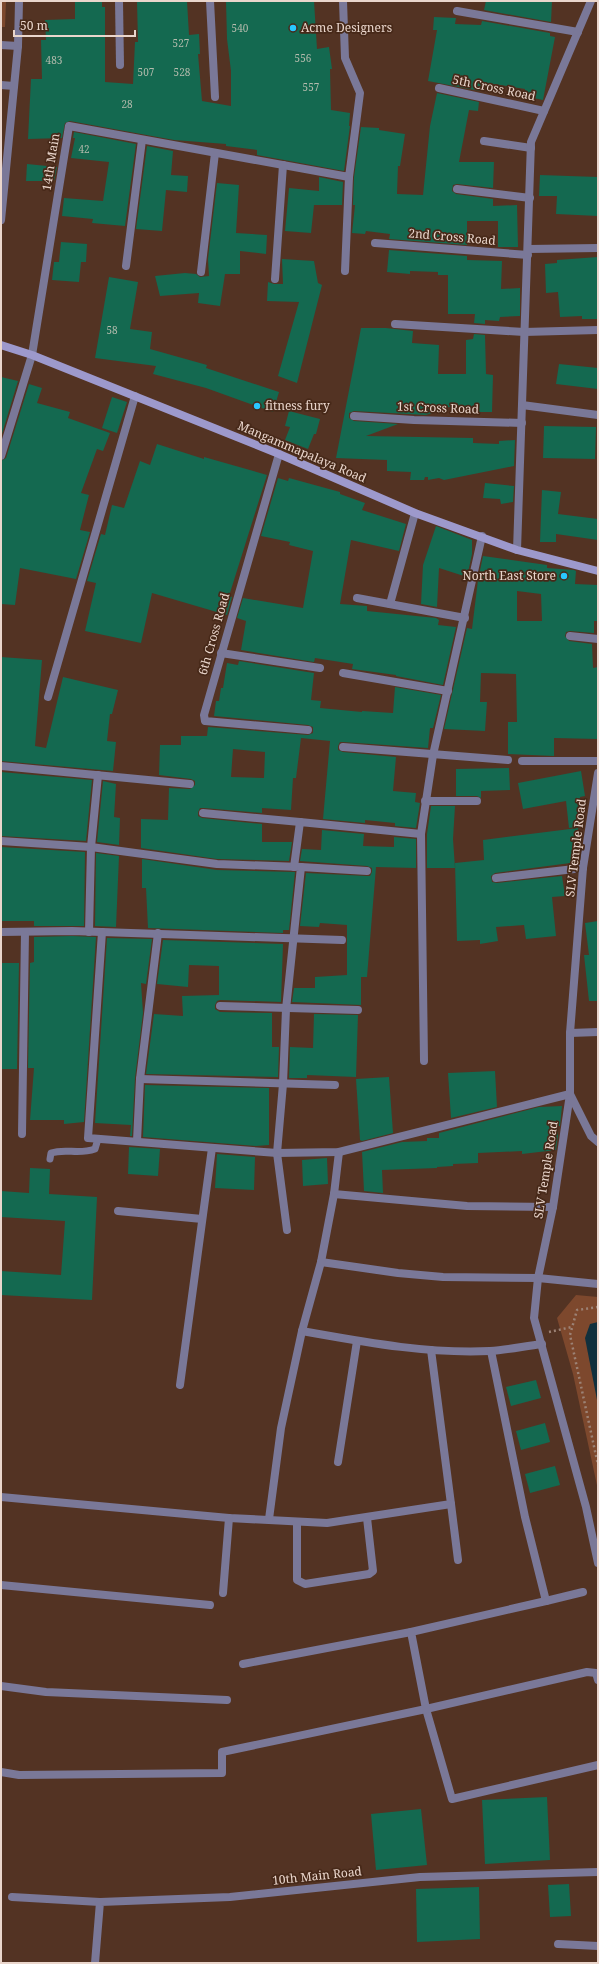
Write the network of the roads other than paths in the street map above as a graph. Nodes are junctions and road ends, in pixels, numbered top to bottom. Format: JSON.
{"nodes":[{"id":1,"x":20,"y":1,"type":"edge"},
{"id":2,"x":119,"y":1,"type":"edge"},
{"id":3,"x":210,"y":1,"type":"edge"},
{"id":4,"x":343,"y":1,"type":"edge"},
{"id":5,"x":591,"y":1,"type":"edge"},
{"id":6,"x":598,"y":1,"type":"edge"},
{"id":7,"x":456,"y":11,"type":"dead end"},
{"id":8,"x":578,"y":32,"type":"junction"},
{"id":9,"x":1,"y":45,"type":"edge"},
{"id":10,"x":18,"y":46,"type":"junction"},
{"id":11,"x":120,"y":65,"type":"dead end"},
{"id":12,"x":1,"y":85,"type":"edge"},
{"id":13,"x":14,"y":86,"type":"junction"},
{"id":14,"x":439,"y":88,"type":"dead end"},
{"id":15,"x":215,"y":97,"type":"dead end"},
{"id":16,"x":544,"y":110,"type":"junction"},
{"id":17,"x":142,"y":140,"type":"junction"},
{"id":18,"x":484,"y":141,"type":"dead end"},
{"id":19,"x":531,"y":148,"type":"junction"},
{"id":20,"x":215,"y":153,"type":"junction"},
{"id":21,"x":283,"y":165,"type":"junction"},
{"id":22,"x":350,"y":177,"type":"junction"},
{"id":23,"x":457,"y":190,"type":"dead end"},
{"id":24,"x":530,"y":198,"type":"junction"},
{"id":25,"x":1,"y":220,"type":"edge"},
{"id":26,"x":375,"y":243,"type":"dead end"},
{"id":27,"x":598,"y":248,"type":"edge"},
{"id":28,"x":528,"y":252,"type":"junction"},
{"id":29,"x":126,"y":266,"type":"dead end"},
{"id":30,"x":345,"y":271,"type":"dead end"},
{"id":31,"x":201,"y":272,"type":"dead end"},
{"id":32,"x":275,"y":279,"type":"dead end"},
{"id":33,"x":395,"y":324,"type":"dead end"},
{"id":34,"x":598,"y":330,"type":"edge"},
{"id":35,"x":524,"y":332,"type":"junction"},
{"id":36,"x":1,"y":345,"type":"edge"},
{"id":37,"x":32,"y":355,"type":"junction"},
{"id":38,"x":135,"y":396,"type":"junction"},
{"id":39,"x":522,"y":405,"type":"junction"},
{"id":40,"x":598,"y":415,"type":"edge"},
{"id":41,"x":354,"y":416,"type":"dead end"},
{"id":42,"x":522,"y":423,"type":"junction"},
{"id":43,"x":279,"y":454,"type":"junction"},
{"id":44,"x":1,"y":456,"type":"edge"},
{"id":45,"x":415,"y":513,"type":"junction"},
{"id":46,"x":482,"y":536,"type":"junction"},
{"id":47,"x":517,"y":550,"type":"junction"},
{"id":48,"x":598,"y":571,"type":"edge"},
{"id":49,"x":357,"y":598,"type":"dead end"},
{"id":50,"x":390,"y":604,"type":"junction"},
{"id":51,"x":465,"y":618,"type":"junction"},
{"id":52,"x":570,"y":636,"type":"dead end"},
{"id":53,"x":598,"y":640,"type":"edge"},
{"id":54,"x":221,"y":653,"type":"junction"},
{"id":55,"x":320,"y":668,"type":"dead end"},
{"id":56,"x":343,"y":673,"type":"dead end"},
{"id":57,"x":448,"y":691,"type":"junction"},
{"id":58,"x":48,"y":696,"type":"dead end"},
{"id":59,"x":308,"y":730,"type":"dead end"},
{"id":60,"x":343,"y":747,"type":"dead end"},
{"id":61,"x":433,"y":755,"type":"junction"},
{"id":62,"x":508,"y":760,"type":"dead end"},
{"id":63,"x":522,"y":762,"type":"dead end"},
{"id":64,"x":598,"y":762,"type":"edge"},
{"id":65,"x":1,"y":766,"type":"edge"},
{"id":66,"x":598,"y":773,"type":"edge"},
{"id":67,"x":98,"y":776,"type":"junction"},
{"id":68,"x":190,"y":784,"type":"dead end"},
{"id":69,"x":425,"y":801,"type":"junction"},
{"id":70,"x":477,"y":801,"type":"dead end"},
{"id":71,"x":203,"y":813,"type":"dead end"},
{"id":72,"x":300,"y":822,"type":"junction"},
{"id":73,"x":421,"y":834,"type":"junction"},
{"id":74,"x":1,"y":841,"type":"edge"},
{"id":75,"x":91,"y":846,"type":"junction"},
{"id":76,"x":298,"y":867,"type":"junction"},
{"id":77,"x":584,"y":868,"type":"junction"},
{"id":78,"x":367,"y":871,"type":"dead end"},
{"id":79,"x":496,"y":878,"type":"dead end"},
{"id":80,"x":1,"y":932,"type":"edge"},
{"id":81,"x":26,"y":932,"type":"junction"},
{"id":82,"x":89,"y":932,"type":"junction"},
{"id":83,"x":102,"y":932,"type":"junction"},
{"id":84,"x":158,"y":934,"type":"junction"},
{"id":85,"x":295,"y":937,"type":"junction"},
{"id":86,"x":342,"y":940,"type":"dead end"},
{"id":87,"x":220,"y":1006,"type":"dead end"},
{"id":88,"x":286,"y":1009,"type":"junction"},
{"id":89,"x":358,"y":1010,"type":"dead end"},
{"id":90,"x":598,"y":1032,"type":"edge"},
{"id":91,"x":570,"y":1033,"type":"junction"},
{"id":92,"x":424,"y":1061,"type":"dead end"},
{"id":93,"x":140,"y":1079,"type":"junction"},
{"id":94,"x":283,"y":1084,"type":"junction"},
{"id":95,"x":335,"y":1085,"type":"dead end"},
{"id":96,"x":570,"y":1094,"type":"junction"},
{"id":97,"x":22,"y":1134,"type":"dead end"},
{"id":98,"x":98,"y":1139,"type":"junction"},
{"id":99,"x":138,"y":1141,"type":"junction"},
{"id":100,"x":598,"y":1142,"type":"edge"},
{"id":101,"x":212,"y":1148,"type":"junction"},
{"id":102,"x":338,"y":1152,"type":"junction"},
{"id":103,"x":276,"y":1154,"type":"junction"},
{"id":104,"x":50,"y":1159,"type":"dead end"},
{"id":105,"x":334,"y":1194,"type":"junction"},
{"id":106,"x":553,"y":1207,"type":"junction"},
{"id":107,"x":118,"y":1211,"type":"dead end"},
{"id":108,"x":202,"y":1219,"type":"junction"},
{"id":109,"x":286,"y":1230,"type":"dead end"},
{"id":110,"x":321,"y":1262,"type":"junction"},
{"id":111,"x":538,"y":1278,"type":"junction"},
{"id":112,"x":598,"y":1284,"type":"edge"},
{"id":113,"x":302,"y":1331,"type":"junction"},
{"id":114,"x":357,"y":1341,"type":"junction"},
{"id":115,"x":542,"y":1344,"type":"junction"},
{"id":116,"x":431,"y":1350,"type":"junction"},
{"id":117,"x":491,"y":1351,"type":"junction"},
{"id":118,"x":180,"y":1385,"type":"dead end"},
{"id":119,"x":338,"y":1462,"type":"dead end"},
{"id":120,"x":1,"y":1497,"type":"edge"},
{"id":121,"x":450,"y":1504,"type":"junction"},
{"id":122,"x":229,"y":1518,"type":"junction"},
{"id":123,"x":367,"y":1518,"type":"junction"},
{"id":124,"x":269,"y":1519,"type":"junction"},
{"id":125,"x":297,"y":1522,"type":"junction"},
{"id":126,"x":458,"y":1560,"type":"dead end"},
{"id":127,"x":598,"y":1562,"type":"edge"},
{"id":128,"x":1,"y":1585,"type":"edge"},
{"id":129,"x":583,"y":1592,"type":"dead end"},
{"id":130,"x":223,"y":1593,"type":"dead end"},
{"id":131,"x":546,"y":1601,"type":"junction"},
{"id":132,"x":210,"y":1605,"type":"dead end"},
{"id":133,"x":410,"y":1632,"type":"junction"},
{"id":134,"x":243,"y":1664,"type":"dead end"},
{"id":135,"x":598,"y":1680,"type":"edge"},
{"id":136,"x":1,"y":1686,"type":"edge"},
{"id":137,"x":227,"y":1700,"type":"dead end"},
{"id":138,"x":426,"y":1709,"type":"junction"},
{"id":139,"x":598,"y":1766,"type":"edge"},
{"id":140,"x":1,"y":1772,"type":"edge"},
{"id":141,"x":598,"y":1872,"type":"edge"},
{"id":142,"x":12,"y":1897,"type":"dead end"},
{"id":143,"x":100,"y":1902,"type":"junction"},
{"id":144,"x":558,"y":1944,"type":"dead end"},
{"id":145,"x":598,"y":1946,"type":"edge"},
{"id":146,"x":95,"y":1963,"type":"edge"}],
"edges":[{"from":1,"to":10,"type":"street"},
{"from":2,"to":11,"type":"street"},
{"from":3,"to":15,"type":"street"},
{"from":4,"to":22,"type":"street"},
{"from":5,"to":6,"type":"street"},
{"from":5,"to":8,"type":"street"},
{"from":7,"to":8,"type":"street"},
{"from":8,"to":16,"type":"street"},
{"from":9,"to":10,"type":"street"},
{"from":10,"to":13,"type":"street"},
{"from":12,"to":13,"type":"street"},
{"from":13,"to":25,"type":"street"},
{"from":14,"to":16,"type":"street","name":"5th Cross Road"},
{"from":16,"to":19,"type":"street"},
{"from":17,"to":20,"type":"street","name":"14th Main"},
{"from":17,"to":29,"type":"street"},
{"from":17,"to":37,"type":"street","name":"14th Main"},
{"from":18,"to":19,"type":"street"},
{"from":19,"to":24,"type":"street"},
{"from":20,"to":21,"type":"street","name":"14th Main"},
{"from":20,"to":31,"type":"street"},
{"from":21,"to":22,"type":"street","name":"14th Main"},
{"from":21,"to":32,"type":"street"},
{"from":22,"to":30,"type":"street"},
{"from":23,"to":24,"type":"street"},
{"from":24,"to":28,"type":"street"},
{"from":26,"to":28,"type":"street","name":"2nd Cross Road"},
{"from":27,"to":28,"type":"street","name":"2nd Cross Road"},
{"from":28,"to":35,"type":"street"},
{"from":33,"to":35,"type":"street"},
{"from":34,"to":35,"type":"street"},
{"from":35,"to":39,"type":"street"},
{"from":36,"to":37,"type":"main road","name":"Mangammapalaya Road"},
{"from":37,"to":38,"type":"main road","name":"Mangammapalaya Road"},
{"from":37,"to":44,"type":"street","name":"14th Main"},
{"from":38,"to":43,"type":"main road","name":"Mangammapalaya Road"},
{"from":38,"to":58,"type":"street"},
{"from":39,"to":40,"type":"street"},
{"from":39,"to":42,"type":"street"},
{"from":41,"to":42,"type":"street","name":"1st Cross Road"},
{"from":42,"to":47,"type":"street"},
{"from":43,"to":45,"type":"main road","name":"Mangammapalaya Road"},
{"from":43,"to":54,"type":"street","name":"6th Cross Road"},
{"from":45,"to":46,"type":"main road","name":"Mangammapalaya Road"},
{"from":45,"to":50,"type":"street"},
{"from":46,"to":47,"type":"main road","name":"Mangammapalaya Road"},
{"from":46,"to":51,"type":"street"},
{"from":47,"to":48,"type":"main road","name":"Mangammapalaya Road"},
{"from":49,"to":50,"type":"street"},
{"from":50,"to":51,"type":"street"},
{"from":51,"to":57,"type":"street"},
{"from":52,"to":53,"type":"street"},
{"from":54,"to":55,"type":"street"},
{"from":54,"to":59,"type":"street","name":"6th Cross Road"},
{"from":56,"to":57,"type":"street"},
{"from":57,"to":61,"type":"street"},
{"from":60,"to":61,"type":"street"},
{"from":61,"to":62,"type":"street"},
{"from":61,"to":69,"type":"street"},
{"from":63,"to":64,"type":"street"},
{"from":65,"to":67,"type":"street"},
{"from":66,"to":77,"type":"street","name":"SLV Temple Road"},
{"from":67,"to":68,"type":"street"},
{"from":67,"to":75,"type":"street"},
{"from":69,"to":70,"type":"street"},
{"from":69,"to":73,"type":"street"},
{"from":71,"to":72,"type":"street"},
{"from":72,"to":73,"type":"street"},
{"from":72,"to":76,"type":"street"},
{"from":73,"to":92,"type":"street"},
{"from":74,"to":75,"type":"street"},
{"from":75,"to":76,"type":"street"},
{"from":75,"to":82,"type":"street"},
{"from":76,"to":78,"type":"street"},
{"from":76,"to":85,"type":"street"},
{"from":77,"to":79,"type":"street"},
{"from":77,"to":91,"type":"street","name":"SLV Temple Road"},
{"from":80,"to":81,"type":"street"},
{"from":81,"to":82,"type":"street"},
{"from":81,"to":97,"type":"street"},
{"from":82,"to":83,"type":"street"},
{"from":83,"to":84,"type":"street"},
{"from":83,"to":98,"type":"street"},
{"from":84,"to":85,"type":"street"},
{"from":84,"to":93,"type":"street"},
{"from":85,"to":86,"type":"street"},
{"from":85,"to":88,"type":"street"},
{"from":87,"to":88,"type":"street"},
{"from":88,"to":89,"type":"street"},
{"from":88,"to":94,"type":"street"},
{"from":90,"to":91,"type":"street"},
{"from":91,"to":96,"type":"street","name":"SLV Temple Road"},
{"from":93,"to":94,"type":"street"},
{"from":93,"to":99,"type":"street"},
{"from":94,"to":95,"type":"street"},
{"from":94,"to":103,"type":"street"},
{"from":96,"to":100,"type":"street"},
{"from":96,"to":102,"type":"street"},
{"from":96,"to":106,"type":"street","name":"SLV Temple Road"},
{"from":98,"to":99,"type":"street"},
{"from":98,"to":104,"type":"lane"},
{"from":99,"to":101,"type":"street"},
{"from":101,"to":103,"type":"street"},
{"from":101,"to":108,"type":"street"},
{"from":102,"to":103,"type":"street"},
{"from":102,"to":105,"type":"street"},
{"from":103,"to":109,"type":"street"},
{"from":105,"to":106,"type":"street"},
{"from":105,"to":110,"type":"street"},
{"from":106,"to":111,"type":"street","name":"SLV Temple Road"},
{"from":107,"to":108,"type":"street"},
{"from":108,"to":118,"type":"street"},
{"from":110,"to":111,"type":"street"},
{"from":110,"to":113,"type":"street"},
{"from":111,"to":112,"type":"street"},
{"from":111,"to":115,"type":"street","name":"SLV Temple Road"},
{"from":113,"to":114,"type":"street"},
{"from":113,"to":124,"type":"street"},
{"from":114,"to":116,"type":"street"},
{"from":114,"to":119,"type":"street"},
{"from":115,"to":117,"type":"street"},
{"from":115,"to":127,"type":"street","name":"SLV Temple Road"},
{"from":116,"to":117,"type":"street"},
{"from":116,"to":121,"type":"street"},
{"from":117,"to":131,"type":"street"},
{"from":120,"to":122,"type":"street"},
{"from":121,"to":123,"type":"street"},
{"from":121,"to":126,"type":"street"},
{"from":122,"to":124,"type":"street"},
{"from":122,"to":130,"type":"street"},
{"from":123,"to":125,"type":"street"},
{"from":123,"to":125,"type":"street"},
{"from":124,"to":125,"type":"street"},
{"from":128,"to":132,"type":"street"},
{"from":129,"to":131,"type":"street"},
{"from":131,"to":133,"type":"street"},
{"from":133,"to":134,"type":"street"},
{"from":133,"to":138,"type":"street"},
{"from":135,"to":138,"type":"street"},
{"from":136,"to":137,"type":"street"},
{"from":138,"to":139,"type":"street"},
{"from":138,"to":140,"type":"street"},
{"from":141,"to":143,"type":"street","name":"10th Main Road"},
{"from":142,"to":143,"type":"street","name":"10th Main Road"},
{"from":143,"to":146,"type":"street"},
{"from":144,"to":145,"type":"street"}]}
